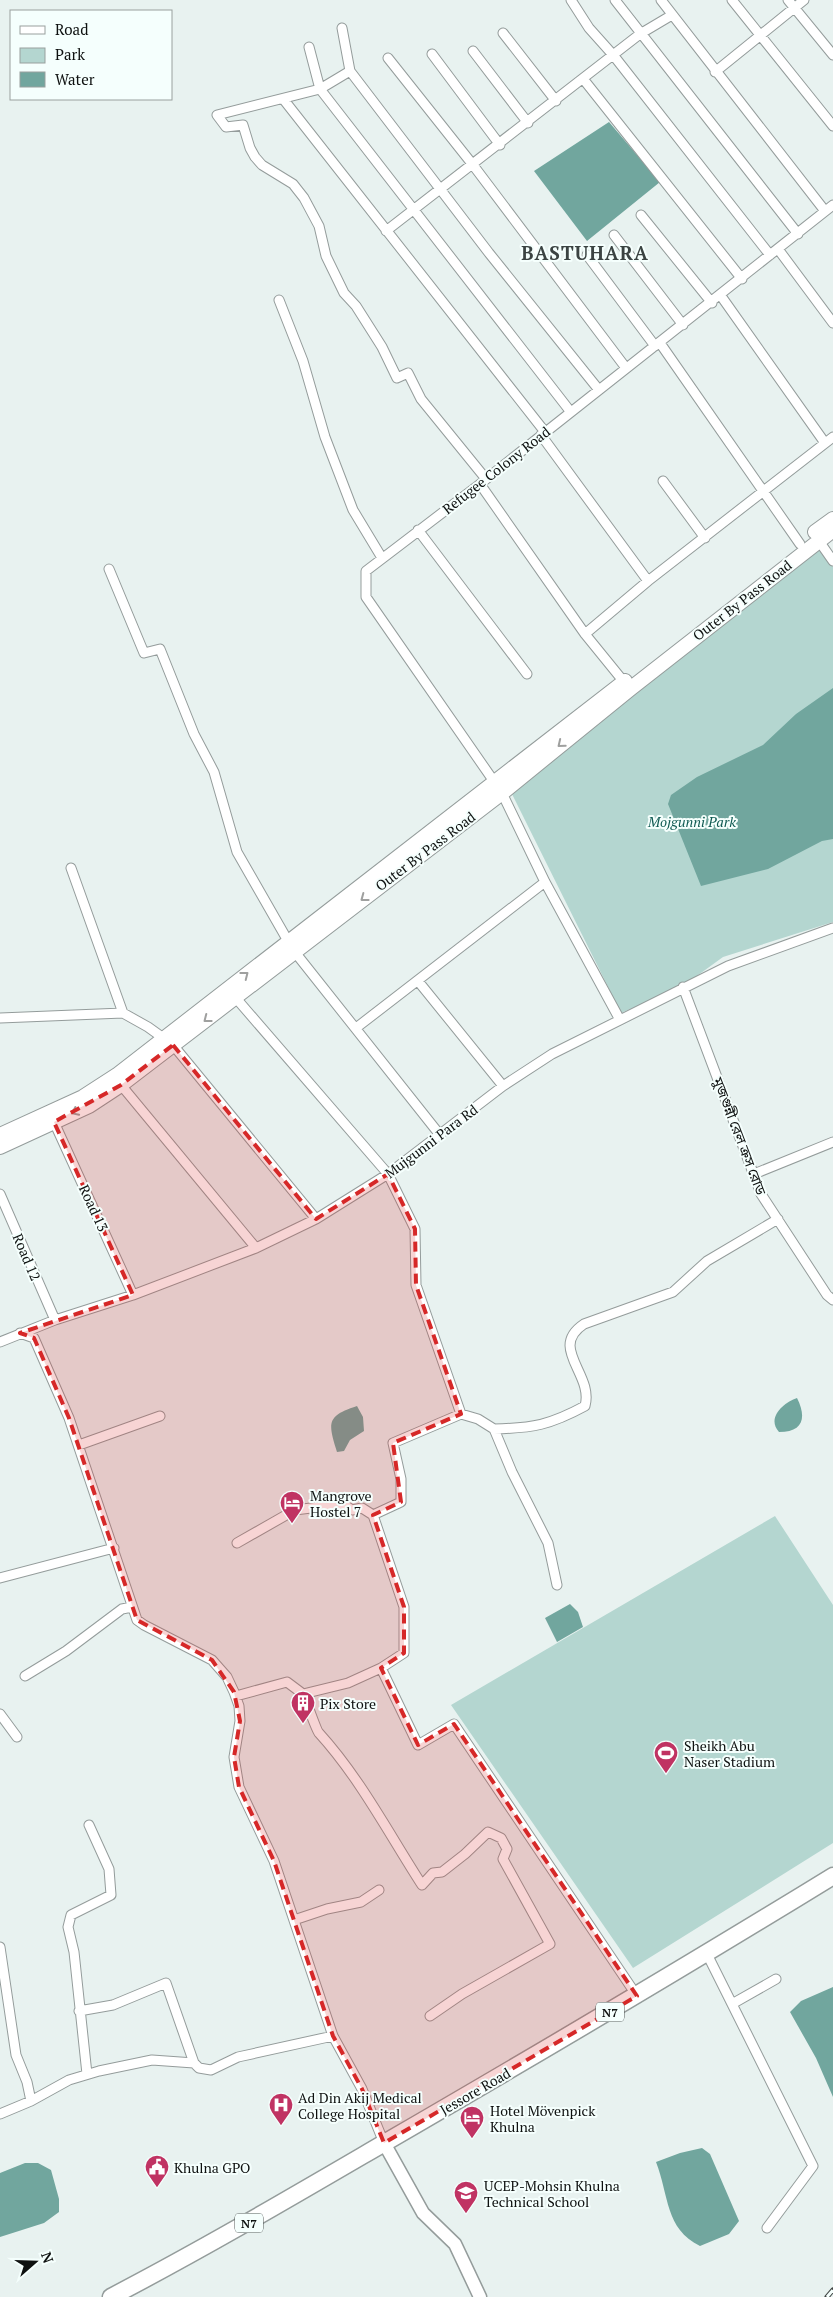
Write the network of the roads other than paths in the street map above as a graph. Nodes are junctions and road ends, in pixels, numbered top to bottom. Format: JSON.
{"nodes":[{"id":1,"x":571,"y":0,"type":"edge"},
{"id":2,"x":614,"y":0,"type":"edge"},
{"id":3,"x":661,"y":0,"type":"edge"},
{"id":4,"x":732,"y":0,"type":"edge"},
{"id":5,"x":788,"y":0,"type":"edge"},
{"id":6,"x":804,"y":0,"type":"edge"},
{"id":7,"x":794,"y":8,"type":"junction"},
{"id":8,"x":672,"y":15,"type":"junction"},
{"id":9,"x":342,"y":28,"type":"dead end"},
{"id":10,"x":503,"y":33,"type":"dead end"},
{"id":11,"x":640,"y":34,"type":"junction"},
{"id":12,"x":760,"y":34,"type":"junction"},
{"id":13,"x":309,"y":48,"type":"dead end"},
{"id":14,"x":473,"y":51,"type":"dead end"},
{"id":15,"x":432,"y":54,"type":"dead end"},
{"id":16,"x":833,"y":55,"type":"edge"},
{"id":17,"x":614,"y":56,"type":"junction"},
{"id":18,"x":388,"y":58,"type":"dead end"},
{"id":19,"x":350,"y":71,"type":"junction"},
{"id":20,"x":715,"y":72,"type":"junction"},
{"id":21,"x":584,"y":80,"type":"junction"},
{"id":22,"x":320,"y":89,"type":"junction"},
{"id":23,"x":284,"y":100,"type":"junction"},
{"id":24,"x":556,"y":102,"type":"junction"},
{"id":25,"x":528,"y":123,"type":"junction"},
{"id":26,"x":833,"y":126,"type":"edge"},
{"id":27,"x":500,"y":145,"type":"junction"},
{"id":28,"x":473,"y":165,"type":"junction"},
{"id":29,"x":442,"y":190,"type":"junction"},
{"id":30,"x":833,"y":205,"type":"edge"},
{"id":31,"x":413,"y":209,"type":"junction"},
{"id":32,"x":825,"y":211,"type":"junction"},
{"id":33,"x":641,"y":215,"type":"dead end"},
{"id":34,"x":386,"y":231,"type":"junction"},
{"id":35,"x":798,"y":234,"type":"junction"},
{"id":36,"x":614,"y":235,"type":"dead end"},
{"id":37,"x":774,"y":252,"type":"junction"},
{"id":38,"x":587,"y":256,"type":"dead end"},
{"id":39,"x":742,"y":279,"type":"junction"},
{"id":40,"x":721,"y":296,"type":"junction"},
{"id":41,"x":279,"y":300,"type":"dead end"},
{"id":42,"x":712,"y":303,"type":"junction"},
{"id":43,"x":833,"y":323,"type":"edge"},
{"id":44,"x":683,"y":325,"type":"junction"},
{"id":45,"x":657,"y":344,"type":"junction"},
{"id":46,"x":626,"y":368,"type":"junction"},
{"id":47,"x":600,"y":390,"type":"junction"},
{"id":48,"x":570,"y":411,"type":"junction"},
{"id":49,"x":543,"y":434,"type":"junction"},
{"id":50,"x":833,"y":437,"type":"edge"},
{"id":51,"x":825,"y":443,"type":"junction"},
{"id":52,"x":663,"y":481,"type":"dead end"},
{"id":53,"x":483,"y":482,"type":"junction"},
{"id":54,"x":764,"y":491,"type":"junction"},
{"id":55,"x":833,"y":518,"type":"edge"},
{"id":56,"x":418,"y":530,"type":"junction"},
{"id":57,"x":833,"y":530,"type":"edge"},
{"id":58,"x":704,"y":538,"type":"junction"},
{"id":59,"x":818,"y":541,"type":"junction"},
{"id":60,"x":800,"y":544,"type":"junction"},
{"id":61,"x":382,"y":558,"type":"junction"},
{"id":62,"x":833,"y":561,"type":"edge"},
{"id":63,"x":110,"y":569,"type":"dead end"},
{"id":64,"x":648,"y":581,"type":"junction"},
{"id":65,"x":585,"y":634,"type":"junction"},
{"id":66,"x":527,"y":674,"type":"dead end"},
{"id":67,"x":624,"y":682,"type":"junction"},
{"id":68,"x":498,"y":788,"type":"junction"},
{"id":69,"x":71,"y":868,"type":"dead end"},
{"id":70,"x":546,"y":882,"type":"junction"},
{"id":71,"x":833,"y":928,"type":"edge"},
{"id":72,"x":291,"y":946,"type":"junction"},
{"id":73,"x":418,"y":981,"type":"junction"},
{"id":74,"x":683,"y":987,"type":"junction"},
{"id":75,"x":235,"y":997,"type":"junction"},
{"id":76,"x":123,"y":1013,"type":"junction"},
{"id":77,"x":0,"y":1018,"type":"edge"},
{"id":78,"x":620,"y":1020,"type":"junction"},
{"id":79,"x":356,"y":1028,"type":"junction"},
{"id":80,"x":169,"y":1042,"type":"junction"},
{"id":81,"x":121,"y":1085,"type":"junction"},
{"id":82,"x":503,"y":1086,"type":"junction"},
{"id":83,"x":54,"y":1122,"type":"junction"},
{"id":84,"x":0,"y":1135,"type":"edge"},
{"id":85,"x":440,"y":1135,"type":"junction"},
{"id":86,"x":833,"y":1142,"type":"edge"},
{"id":87,"x":0,"y":1147,"type":"edge"},
{"id":88,"x":388,"y":1174,"type":"junction"},
{"id":89,"x":754,"y":1174,"type":"junction"},
{"id":90,"x":0,"y":1194,"type":"edge"},
{"id":91,"x":778,"y":1219,"type":"junction"},
{"id":92,"x":316,"y":1220,"type":"junction"},
{"id":93,"x":256,"y":1248,"type":"junction"},
{"id":94,"x":133,"y":1294,"type":"junction"},
{"id":95,"x":833,"y":1300,"type":"edge"},
{"id":96,"x":55,"y":1320,"type":"junction"},
{"id":97,"x":20,"y":1333,"type":"junction"},
{"id":98,"x":0,"y":1342,"type":"edge"},
{"id":99,"x":461,"y":1414,"type":"junction"},
{"id":100,"x":160,"y":1416,"type":"dead end"},
{"id":101,"x":494,"y":1429,"type":"junction"},
{"id":102,"x":79,"y":1445,"type":"junction"},
{"id":103,"x":373,"y":1515,"type":"junction"},
{"id":104,"x":237,"y":1543,"type":"dead end"},
{"id":105,"x":114,"y":1548,"type":"junction"},
{"id":106,"x":0,"y":1578,"type":"edge"},
{"id":107,"x":557,"y":1585,"type":"dead end"},
{"id":108,"x":132,"y":1607,"type":"junction"},
{"id":109,"x":381,"y":1668,"type":"junction"},
{"id":110,"x":25,"y":1676,"type":"dead end"},
{"id":111,"x":303,"y":1694,"type":"junction"},
{"id":112,"x":236,"y":1696,"type":"junction"},
{"id":113,"x":0,"y":1714,"type":"edge"},
{"id":114,"x":17,"y":1737,"type":"dead end"},
{"id":115,"x":89,"y":1825,"type":"dead end"},
{"id":116,"x":833,"y":1876,"type":"edge"},
{"id":117,"x":379,"y":1890,"type":"dead end"},
{"id":118,"x":294,"y":1920,"type":"junction"},
{"id":119,"x":0,"y":1947,"type":"edge"},
{"id":120,"x":707,"y":1954,"type":"junction"},
{"id":121,"x":776,"y":1979,"type":"dead end"},
{"id":122,"x":638,"y":1996,"type":"junction"},
{"id":123,"x":732,"y":2004,"type":"junction"},
{"id":124,"x":79,"y":2011,"type":"junction"},
{"id":125,"x":430,"y":2016,"type":"dead end"},
{"id":126,"x":334,"y":2036,"type":"junction"},
{"id":127,"x":194,"y":2063,"type":"junction"},
{"id":128,"x":87,"y":2074,"type":"junction"},
{"id":129,"x":31,"y":2102,"type":"junction"},
{"id":130,"x":0,"y":2114,"type":"edge"},
{"id":131,"x":384,"y":2143,"type":"junction"},
{"id":132,"x":767,"y":2228,"type":"dead end"},
{"id":133,"x":111,"y":2297,"type":"edge"},
{"id":134,"x":480,"y":2297,"type":"edge"}],
"edges":[{"from":1,"to":17,"type":"street"},
{"from":2,"to":11,"type":"street"},
{"from":3,"to":8,"type":"street"},
{"from":4,"to":12,"type":"street"},
{"from":5,"to":7,"type":"street"},
{"from":6,"to":7,"type":"street"},
{"from":7,"to":12,"type":"street"},
{"from":7,"to":16,"type":"street"},
{"from":8,"to":11,"type":"street"},
{"from":8,"to":20,"type":"street"},
{"from":9,"to":19,"type":"street"},
{"from":10,"to":24,"type":"street"},
{"from":11,"to":17,"type":"street"},
{"from":11,"to":35,"type":"street"},
{"from":12,"to":20,"type":"street"},
{"from":12,"to":26,"type":"street"},
{"from":13,"to":22,"type":"street"},
{"from":14,"to":25,"type":"street"},
{"from":15,"to":27,"type":"street"},
{"from":17,"to":21,"type":"street"},
{"from":17,"to":37,"type":"street"},
{"from":18,"to":28,"type":"street"},
{"from":19,"to":22,"type":"street"},
{"from":19,"to":29,"type":"street"},
{"from":20,"to":32,"type":"street"},
{"from":21,"to":24,"type":"street"},
{"from":21,"to":39,"type":"street"},
{"from":22,"to":23,"type":"street"},
{"from":22,"to":31,"type":"street"},
{"from":23,"to":34,"type":"street"},
{"from":23,"to":53,"type":"street"},
{"from":24,"to":25,"type":"street"},
{"from":25,"to":27,"type":"street"},
{"from":27,"to":28,"type":"street"},
{"from":28,"to":29,"type":"street"},
{"from":28,"to":46,"type":"street"},
{"from":29,"to":31,"type":"street"},
{"from":29,"to":47,"type":"street"},
{"from":30,"to":32,"type":"street","name":"Refugee Colony Road"},
{"from":31,"to":34,"type":"street"},
{"from":31,"to":48,"type":"street"},
{"from":32,"to":35,"type":"street","name":"Refugee Colony Road"},
{"from":33,"to":42,"type":"street"},
{"from":34,"to":49,"type":"street"},
{"from":35,"to":37,"type":"street","name":"Refugee Colony Road"},
{"from":36,"to":44,"type":"street"},
{"from":37,"to":39,"type":"street","name":"Refugee Colony Road"},
{"from":37,"to":43,"type":"street"},
{"from":38,"to":45,"type":"street"},
{"from":39,"to":40,"type":"street","name":"Refugee Colony Road"},
{"from":40,"to":42,"type":"street","name":"Refugee Colony Road"},
{"from":40,"to":51,"type":"street"},
{"from":41,"to":61,"type":"street"},
{"from":42,"to":44,"type":"street","name":"Refugee Colony Road"},
{"from":44,"to":45,"type":"street","name":"Refugee Colony Road"},
{"from":45,"to":46,"type":"street","name":"Refugee Colony Road"},
{"from":45,"to":54,"type":"street"},
{"from":46,"to":47,"type":"street","name":"Refugee Colony Road"},
{"from":47,"to":48,"type":"street","name":"Refugee Colony Road"},
{"from":48,"to":49,"type":"street","name":"Refugee Colony Road"},
{"from":49,"to":53,"type":"street","name":"Refugee Colony Road"},
{"from":49,"to":64,"type":"street"},
{"from":50,"to":51,"type":"street"},
{"from":51,"to":54,"type":"street"},
{"from":52,"to":58,"type":"street"},
{"from":53,"to":56,"type":"street","name":"Refugee Colony Road"},
{"from":53,"to":65,"type":"street"},
{"from":54,"to":58,"type":"street"},
{"from":54,"to":60,"type":"street"},
{"from":55,"to":60,"type":"main road","name":"Outer By Pass Road"},
{"from":56,"to":61,"type":"street","name":"Refugee Colony Road"},
{"from":56,"to":66,"type":"street"},
{"from":57,"to":59,"type":"main road","name":"Outer By Pass Road"},
{"from":58,"to":64,"type":"street"},
{"from":59,"to":62,"type":"street"},
{"from":59,"to":68,"type":"main road","name":"Outer By Pass Road","one_way":true},
{"from":60,"to":67,"type":"main road","name":"Outer By Pass Road"},
{"from":61,"to":68,"type":"street","name":"Refugee Colony Road"},
{"from":63,"to":72,"type":"street"},
{"from":64,"to":65,"type":"street"},
{"from":65,"to":67,"type":"street"},
{"from":67,"to":68,"type":"main road","name":"Outer By Pass Road"},
{"from":68,"to":70,"type":"street"},
{"from":68,"to":72,"type":"main road","name":"Outer By Pass Road"},
{"from":69,"to":76,"type":"street"},
{"from":70,"to":73,"type":"street"},
{"from":70,"to":78,"type":"street"},
{"from":71,"to":74,"type":"street","name":"Mujgunni Para Rd"},
{"from":72,"to":75,"type":"main road","name":"Outer By Pass Road"},
{"from":72,"to":79,"type":"street"},
{"from":80,"to":72,"type":"main road","name":"Outer By Pass Road","one_way":true},
{"from":73,"to":79,"type":"street"},
{"from":73,"to":82,"type":"street"},
{"from":74,"to":78,"type":"street","name":"Mujgunni Para Rd"},
{"from":74,"to":89,"type":"street","name":"মুজগুন্নী রেল ক্রস রোড"},
{"from":75,"to":80,"type":"main road","name":"Outer By Pass Road","one_way":true},
{"from":75,"to":88,"type":"street"},
{"from":76,"to":77,"type":"street"},
{"from":76,"to":80,"type":"street"},
{"from":78,"to":82,"type":"street","name":"Mujgunni Para Rd"},
{"from":79,"to":85,"type":"street"},
{"from":80,"to":81,"type":"main road","name":"Outer By Pass Road"},
{"from":80,"to":84,"type":"main road","name":"Outer By Pass Road"},
{"from":80,"to":92,"type":"street"},
{"from":81,"to":83,"type":"main road","name":"Outer By Pass Road","one_way":true},
{"from":81,"to":93,"type":"street"},
{"from":82,"to":85,"type":"street","name":"Mujgunni Para Rd"},
{"from":83,"to":87,"type":"main road","name":"Outer By Pass Road"},
{"from":83,"to":94,"type":"street","name":"Road 13"},
{"from":85,"to":88,"type":"street","name":"Mujgunni Para Rd"},
{"from":86,"to":89,"type":"street"},
{"from":88,"to":92,"type":"street","name":"Mujgunni Para Rd"},
{"from":88,"to":99,"type":"street"},
{"from":89,"to":91,"type":"street","name":"মুজগুন্নী রেল ক্রস রোড"},
{"from":90,"to":96,"type":"street","name":"Road 12"},
{"from":91,"to":95,"type":"street","name":"মুজগুন্নী রেল ক্রস রোড"},
{"from":91,"to":101,"type":"street"},
{"from":92,"to":93,"type":"street","name":"Mujgunni Para Rd"},
{"from":93,"to":94,"type":"street","name":"Mujgunni Para Rd"},
{"from":94,"to":96,"type":"street","name":"Mujgunni Para Rd"},
{"from":96,"to":97,"type":"street","name":"Mujgunni Para Rd"},
{"from":97,"to":98,"type":"street","name":"Mujgunni Para Rd"},
{"from":97,"to":102,"type":"street"},
{"from":99,"to":101,"type":"street"},
{"from":99,"to":103,"type":"street"},
{"from":100,"to":102,"type":"street"},
{"from":101,"to":107,"type":"street"},
{"from":102,"to":105,"type":"street"},
{"from":103,"to":104,"type":"street"},
{"from":103,"to":109,"type":"street"},
{"from":105,"to":106,"type":"street"},
{"from":105,"to":108,"type":"street"},
{"from":108,"to":110,"type":"street"},
{"from":108,"to":112,"type":"street"},
{"from":109,"to":111,"type":"street"},
{"from":109,"to":122,"type":"street"},
{"from":111,"to":112,"type":"street"},
{"from":111,"to":125,"type":"street"},
{"from":112,"to":118,"type":"street"},
{"from":113,"to":114,"type":"street"},
{"from":115,"to":124,"type":"street"},
{"from":116,"to":120,"type":"highway","name":"Jessore Road","number":"N7"},
{"from":117,"to":118,"type":"street"},
{"from":118,"to":126,"type":"street"},
{"from":119,"to":129,"type":"street"},
{"from":120,"to":122,"type":"highway","name":"Jessore Road","number":"N7"},
{"from":120,"to":123,"type":"street"},
{"from":121,"to":123,"type":"street"},
{"from":122,"to":131,"type":"highway","name":"Jessore Road","number":"N7"},
{"from":123,"to":132,"type":"street"},
{"from":124,"to":127,"type":"street"},
{"from":124,"to":128,"type":"street"},
{"from":126,"to":127,"type":"street"},
{"from":126,"to":131,"type":"street"},
{"from":127,"to":128,"type":"street"},
{"from":128,"to":129,"type":"street"},
{"from":129,"to":130,"type":"street"},
{"from":131,"to":133,"type":"highway","name":"Jessore Road","number":"N7"},
{"from":131,"to":134,"type":"main road"}]}
